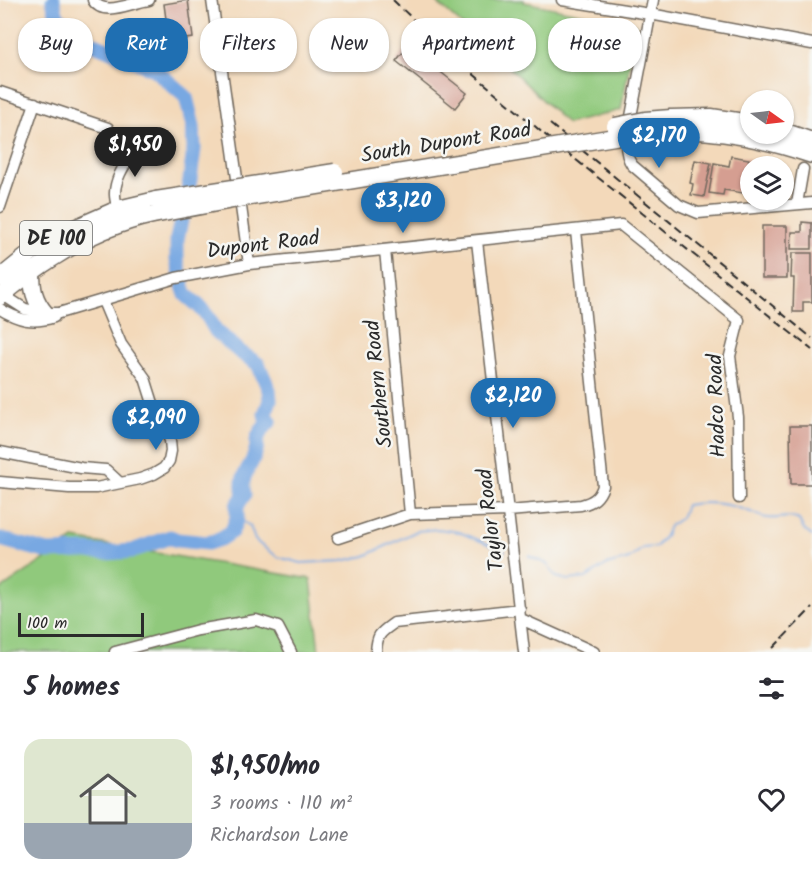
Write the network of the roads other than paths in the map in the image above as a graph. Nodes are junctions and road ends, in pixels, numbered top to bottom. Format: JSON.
{"nodes":[{"id":1,"x":93,"y":0,"type":"edge"},
{"id":2,"x":148,"y":0,"type":"edge"},
{"id":3,"x":212,"y":0,"type":"edge"},
{"id":4,"x":562,"y":0,"type":"edge"},
{"id":5,"x":653,"y":0,"type":"edge"},
{"id":6,"x":650,"y":14,"type":"junction"},
{"id":7,"x":812,"y":44,"type":"edge"},
{"id":8,"x":0,"y":92,"type":"edge"},
{"id":9,"x":35,"y":103,"type":"junction"},
{"id":10,"x":740,"y":121,"type":"edge"},
{"id":11,"x":670,"y":124,"type":"junction"},
{"id":12,"x":108,"y":128,"type":"dead end"},
{"id":13,"x":794,"y":134,"type":"edge"},
{"id":14,"x":810,"y":139,"type":"edge"},
{"id":15,"x":137,"y":145,"type":"dead end"},
{"id":16,"x":807,"y":162,"type":"edge"},
{"id":17,"x":812,"y":203,"type":"edge"},
{"id":18,"x":797,"y":204,"type":"junction"},
{"id":19,"x":0,"y":207,"type":"edge"},
{"id":20,"x":119,"y":217,"type":"junction"},
{"id":21,"x":621,"y":225,"type":"joint"},
{"id":22,"x":576,"y":231,"type":"junction"},
{"id":23,"x":477,"y":241,"type":"junction"},
{"id":24,"x":385,"y":250,"type":"junction"},
{"id":25,"x":249,"y":264,"type":"junction"},
{"id":26,"x":32,"y":272,"type":"junction"},
{"id":27,"x":1,"y":294,"type":"edge"},
{"id":28,"x":104,"y":301,"type":"junction"},
{"id":29,"x":52,"y":313,"type":"junction"},
{"id":30,"x":0,"y":452,"type":"edge"},
{"id":31,"x":0,"y":482,"type":"edge"},
{"id":32,"x":120,"y":483,"type":"junction"},
{"id":33,"x":739,"y":498,"type":"dead end"},
{"id":34,"x":508,"y":510,"type":"junction"},
{"id":35,"x":410,"y":514,"type":"junction"},
{"id":36,"x":339,"y":538,"type":"dead end"},
{"id":37,"x":520,"y":614,"type":"junction"},
{"id":38,"x":115,"y":652,"type":"edge"},
{"id":39,"x":291,"y":652,"type":"edge"},
{"id":40,"x":376,"y":652,"type":"edge"},
{"id":41,"x":524,"y":652,"type":"edge"},
{"id":42,"x":594,"y":652,"type":"edge"}],
"edges":[{"from":1,"to":2,"type":"street"},
{"from":3,"to":25,"type":"street"},
{"from":4,"to":6,"type":"street"},
{"from":5,"to":6,"type":"street"},
{"from":6,"to":7,"type":"street"},
{"from":6,"to":18,"type":"street"},
{"from":8,"to":9,"type":"street"},
{"from":9,"to":12,"type":"street"},
{"from":9,"to":19,"type":"street"},
{"from":10,"to":11,"type":"main road","name":"South Dupont Road","number":"DE 100"},
{"from":11,"to":16,"type":"main road","name":"South Dupont Road","number":"DE 100"},
{"from":11,"to":20,"type":"main road","name":"South Dupont Road","number":"DE 100","bridge":true},
{"from":13,"to":14,"type":"main road"},
{"from":15,"to":20,"type":"street"},
{"from":16,"to":18,"type":"street"},
{"from":17,"to":18,"type":"street"},
{"from":20,"to":26,"type":"main road","name":"South Dupont Road","number":"DE 100"},
{"from":20,"to":27,"type":"main road","name":"South Dupont Road","number":"DE 100"},
{"from":21,"to":22,"type":"street","name":"Dupont Road"},
{"from":21,"to":33,"type":"street","name":"Hadco Road"},
{"from":22,"to":23,"type":"street","name":"Dupont Road"},
{"from":22,"to":34,"type":"street"},
{"from":23,"to":24,"type":"street","name":"Dupont Road"},
{"from":23,"to":34,"type":"street","name":"Taylor Road"},
{"from":24,"to":25,"type":"street","name":"Dupont Road"},
{"from":24,"to":35,"type":"street","name":"Southern Road"},
{"from":25,"to":28,"type":"street","name":"Dupont Road"},
{"from":26,"to":27,"type":"main road","name":"South Dupont Road","number":"DE 100"},
{"from":26,"to":29,"type":"main road"},
{"from":27,"to":29,"type":"street"},
{"from":28,"to":29,"type":"street","name":"Dupont Road"},
{"from":28,"to":32,"type":"street"},
{"from":30,"to":32,"type":"street"},
{"from":31,"to":32,"type":"street"},
{"from":34,"to":35,"type":"street"},
{"from":34,"to":37,"type":"street","name":"Taylor Road"},
{"from":35,"to":36,"type":"street"},
{"from":37,"to":40,"type":"street"},
{"from":37,"to":41,"type":"street","name":"Taylor Road"},
{"from":37,"to":42,"type":"street"},
{"from":38,"to":39,"type":"street"}]}
